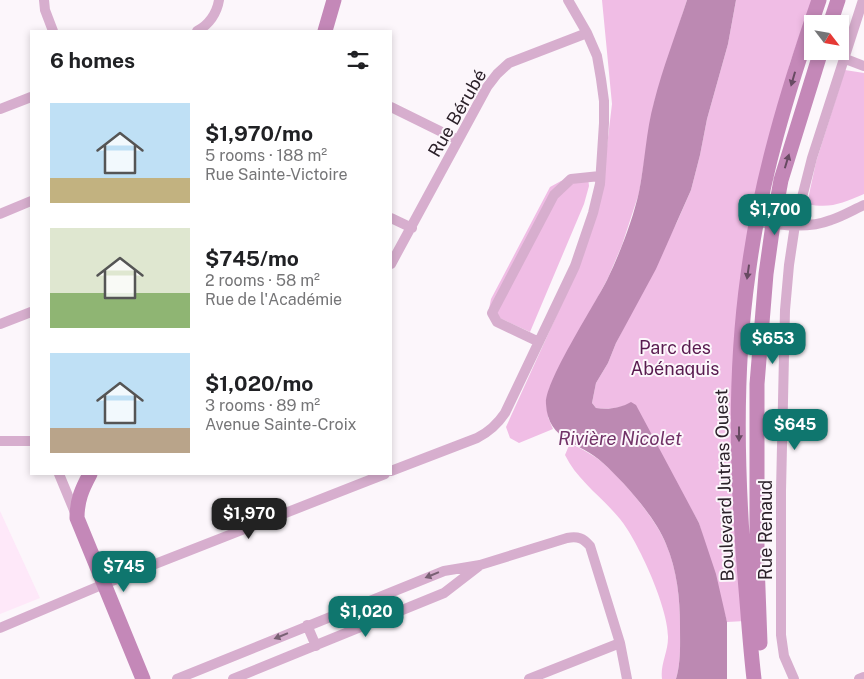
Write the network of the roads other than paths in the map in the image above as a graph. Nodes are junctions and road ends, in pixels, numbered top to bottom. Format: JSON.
{"nodes":[{"id":1,"x":44,"y":0,"type":"edge"},
{"id":2,"x":219,"y":0,"type":"edge"},
{"id":3,"x":334,"y":0,"type":"edge"},
{"id":4,"x":568,"y":0,"type":"edge"},
{"id":5,"x":819,"y":0,"type":"edge"},
{"id":6,"x":838,"y":0,"type":"edge"},
{"id":7,"x":863,"y":0,"type":"edge"},
{"id":8,"x":833,"y":15,"type":"edge"},
{"id":9,"x":53,"y":30,"type":"edge"},
{"id":10,"x":200,"y":30,"type":"edge"},
{"id":11,"x":324,"y":30,"type":"edge"},
{"id":12,"x":587,"y":33,"type":"junction"},
{"id":13,"x":849,"y":41,"type":"edge"},
{"id":14,"x":818,"y":60,"type":"edge"},
{"id":15,"x":842,"y":60,"type":"edge"},
{"id":16,"x":848,"y":60,"type":"edge"},
{"id":17,"x":864,"y":66,"type":"edge"},
{"id":18,"x":30,"y":96,"type":"edge"},
{"id":19,"x":392,"y":107,"type":"edge"},
{"id":20,"x":0,"y":109,"type":"edge"},
{"id":21,"x":458,"y":140,"type":"junction"},
{"id":22,"x":600,"y":176,"type":"junction"},
{"id":23,"x":30,"y":201,"type":"edge"},
{"id":24,"x":864,"y":205,"type":"edge"},
{"id":25,"x":0,"y":214,"type":"edge"},
{"id":26,"x":392,"y":218,"type":"edge"},
{"id":27,"x":757,"y":222,"type":"junction"},
{"id":28,"x":773,"y":224,"type":"junction"},
{"id":29,"x":795,"y":225,"type":"junction"},
{"id":30,"x":412,"y":228,"type":"junction"},
{"id":31,"x":392,"y":262,"type":"edge"},
{"id":32,"x":30,"y":312,"type":"edge"},
{"id":33,"x":0,"y":324,"type":"edge"},
{"id":34,"x":539,"y":342,"type":"junction"},
{"id":35,"x":0,"y":441,"type":"edge"},
{"id":36,"x":30,"y":441,"type":"edge"},
{"id":37,"x":392,"y":471,"type":"edge"},
{"id":38,"x":59,"y":475,"type":"edge"},
{"id":39,"x":89,"y":475,"type":"edge"},
{"id":40,"x":382,"y":475,"type":"edge"},
{"id":41,"x":77,"y":518,"type":"junction"},
{"id":42,"x":480,"y":565,"type":"junction"},
{"id":43,"x":104,"y":584,"type":"junction"},
{"id":44,"x":307,"y":625,"type":"junction"},
{"id":45,"x":0,"y":628,"type":"edge"},
{"id":46,"x":620,"y":644,"type":"junction"},
{"id":47,"x":316,"y":646,"type":"junction"},
{"id":48,"x":864,"y":677,"type":"edge"},
{"id":49,"x":143,"y":679,"type":"edge"},
{"id":50,"x":177,"y":679,"type":"edge"},
{"id":51,"x":233,"y":679,"type":"edge"},
{"id":52,"x":529,"y":679,"type":"edge"},
{"id":53,"x":627,"y":679,"type":"edge"},
{"id":54,"x":754,"y":679,"type":"edge"},
{"id":55,"x":759,"y":679,"type":"edge"},
{"id":56,"x":794,"y":679,"type":"edge"},
{"id":57,"x":859,"y":679,"type":"edge"}],
"edges":[{"from":1,"to":9,"type":"street"},
{"from":2,"to":10,"type":"street"},
{"from":3,"to":11,"type":"main road"},
{"from":4,"to":12,"type":"street"},
{"from":5,"to":27,"type":"main road","name":"Boulevard Jutras Ouest","one_way":true},
{"from":6,"to":8,"type":"main road"},
{"from":7,"to":13,"type":"street","name":"Rue Renaud"},
{"from":12,"to":21,"type":"street","name":"Rue Bérubé"},
{"from":12,"to":22,"type":"street"},
{"from":28,"to":14,"type":"main road","name":"Boulevard Jutras Ouest","one_way":true},
{"from":15,"to":29,"type":"street","name":"Rue Renaud"},
{"from":16,"to":17,"type":"street"},
{"from":18,"to":20,"type":"street"},
{"from":19,"to":21,"type":"street"},
{"from":21,"to":30,"type":"street","name":"Rue Bérubé"},
{"from":22,"to":34,"type":"street"},
{"from":22,"to":34,"type":"street"},
{"from":23,"to":25,"type":"street"},
{"from":24,"to":29,"type":"street"},
{"from":26,"to":30,"type":"street"},
{"from":27,"to":28,"type":"street"},
{"from":27,"to":54,"type":"main road","name":"Boulevard Jutras Ouest","one_way":true},
{"from":28,"to":29,"type":"street"},
{"from":28,"to":55,"type":"main road","name":"Boulevard Jutras Ouest"},
{"from":29,"to":56,"type":"street","name":"Rue Renaud"},
{"from":30,"to":31,"type":"street","name":"Rue Bérubé"},
{"from":32,"to":33,"type":"street"},
{"from":34,"to":37,"type":"street"},
{"from":35,"to":36,"type":"street"},
{"from":38,"to":41,"type":"street"},
{"from":39,"to":41,"type":"main road"},
{"from":40,"to":43,"type":"street"},
{"from":41,"to":43,"type":"main road"},
{"from":42,"to":44,"type":"street","one_way":true},
{"from":42,"to":46,"type":"street"},
{"from":42,"to":47,"type":"street"},
{"from":43,"to":45,"type":"street"},
{"from":43,"to":49,"type":"main road"},
{"from":44,"to":47,"type":"street"},
{"from":44,"to":50,"type":"street","one_way":true},
{"from":46,"to":52,"type":"street"},
{"from":46,"to":53,"type":"street"},
{"from":47,"to":51,"type":"street"},
{"from":48,"to":57,"type":"street"}]}
